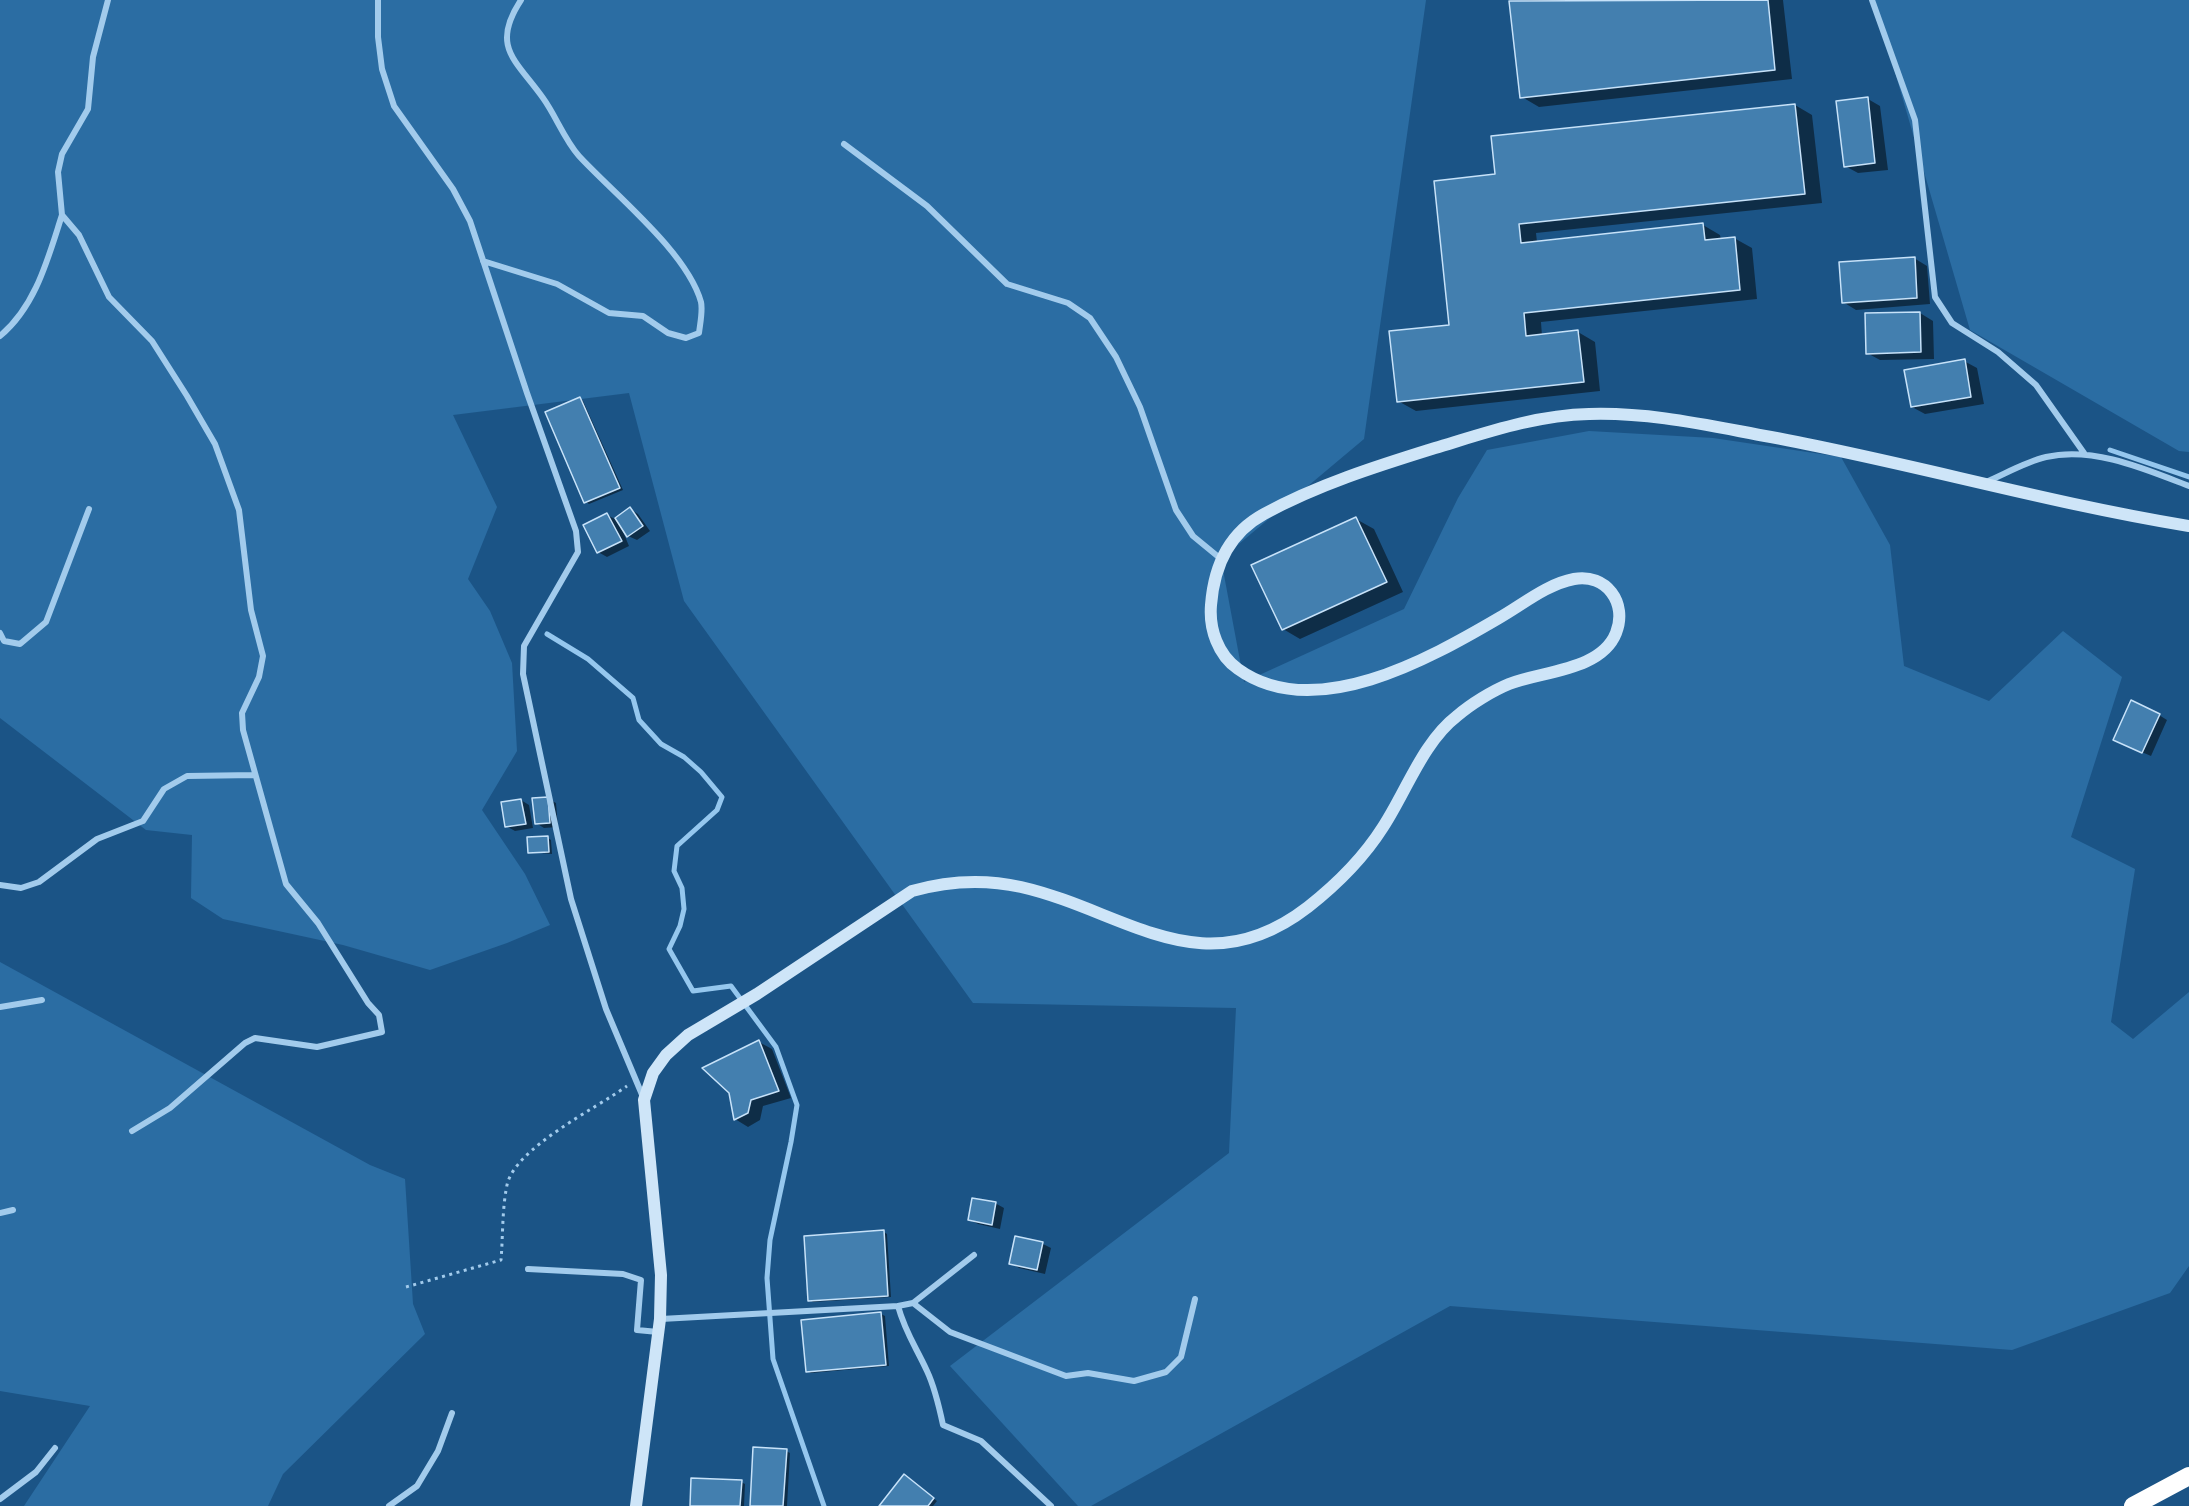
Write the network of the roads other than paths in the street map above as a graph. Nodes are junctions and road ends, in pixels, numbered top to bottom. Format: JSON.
{"nodes":[{"id":1,"x":108,"y":0,"type":"edge"},
{"id":2,"x":378,"y":0,"type":"edge"},
{"id":3,"x":521,"y":0,"type":"edge"},
{"id":4,"x":1872,"y":0,"type":"edge"},
{"id":5,"x":844,"y":144,"type":"dead end"},
{"id":6,"x":62,"y":215,"type":"junction"},
{"id":7,"x":483,"y":261,"type":"junction"},
{"id":8,"x":0,"y":336,"type":"edge"},
{"id":9,"x":2084,"y":453,"type":"junction"},
{"id":10,"x":1979,"y":484,"type":"junction"},
{"id":11,"x":2189,"y":486,"type":"edge"},
{"id":12,"x":90,"y":509,"type":"dead end"},
{"id":13,"x":2189,"y":526,"type":"edge"},
{"id":14,"x":1221,"y":558,"type":"junction"},
{"id":15,"x":0,"y":633,"type":"edge"},
{"id":16,"x":255,"y":774,"type":"junction"},
{"id":17,"x":0,"y":885,"type":"edge"},
{"id":18,"x":42,"y":1000,"type":"dead end"},
{"id":19,"x":0,"y":1007,"type":"edge"},
{"id":20,"x":644,"y":1100,"type":"junction"},
{"id":21,"x":132,"y":1131,"type":"dead end"},
{"id":22,"x":12,"y":1210,"type":"dead end"},
{"id":23,"x":0,"y":1213,"type":"edge"},
{"id":24,"x":974,"y":1255,"type":"dead end"},
{"id":25,"x":528,"y":1269,"type":"dead end"},
{"id":26,"x":1195,"y":1299,"type":"dead end"},
{"id":27,"x":913,"y":1303,"type":"junction"},
{"id":28,"x":898,"y":1306,"type":"junction"},
{"id":29,"x":659,"y":1326,"type":"junction"},
{"id":30,"x":452,"y":1413,"type":"dead end"},
{"id":31,"x":55,"y":1448,"type":"dead end"},
{"id":32,"x":2189,"y":1476,"type":"edge"},
{"id":33,"x":0,"y":1499,"type":"edge"},
{"id":34,"x":389,"y":1506,"type":"edge"},
{"id":35,"x":636,"y":1506,"type":"edge"},
{"id":36,"x":1051,"y":1506,"type":"edge"},
{"id":37,"x":2133,"y":1506,"type":"edge"}],
"edges":[{"from":1,"to":6,"type":"street"},
{"from":2,"to":7,"type":"street"},
{"from":3,"to":7,"type":"street"},
{"from":4,"to":9,"type":"street"},
{"from":5,"to":14,"type":"street"},
{"from":6,"to":8,"type":"street"},
{"from":6,"to":16,"type":"street"},
{"from":7,"to":20,"type":"street"},
{"from":9,"to":10,"type":"street"},
{"from":9,"to":11,"type":"street"},
{"from":10,"to":13,"type":"street"},
{"from":10,"to":14,"type":"street"},
{"from":12,"to":15,"type":"street"},
{"from":14,"to":20,"type":"street"},
{"from":16,"to":17,"type":"street"},
{"from":16,"to":21,"type":"street"},
{"from":18,"to":19,"type":"street"},
{"from":20,"to":29,"type":"street"},
{"from":22,"to":23,"type":"street"},
{"from":24,"to":27,"type":"street"},
{"from":25,"to":29,"type":"street"},
{"from":26,"to":27,"type":"street"},
{"from":27,"to":28,"type":"street"},
{"from":28,"to":29,"type":"street"},
{"from":28,"to":36,"type":"street"},
{"from":29,"to":35,"type":"street"},
{"from":30,"to":34,"type":"street"},
{"from":31,"to":33,"type":"street"},
{"from":32,"to":37,"type":"highway"}]}
